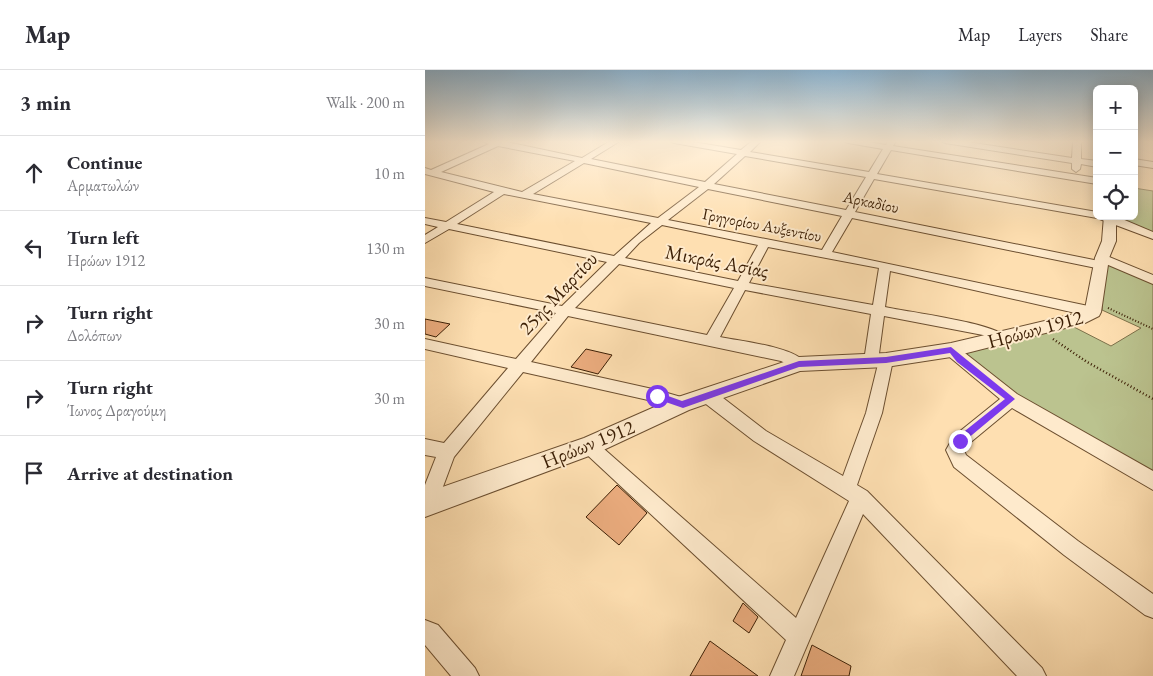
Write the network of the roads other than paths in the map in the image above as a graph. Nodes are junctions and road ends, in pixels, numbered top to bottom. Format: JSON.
{"nodes":[{"id":1,"x":567,"y":169,"type":"edge"},
{"id":2,"x":629,"y":169,"type":"edge"},
{"id":3,"x":725,"y":169,"type":"edge"},
{"id":4,"x":838,"y":169,"type":"edge"},
{"id":5,"x":875,"y":169,"type":"edge"},
{"id":6,"x":1029,"y":169,"type":"edge"},
{"id":7,"x":1076,"y":169,"type":"edge"},
{"id":8,"x":429,"y":172,"type":"edge"},
{"id":9,"x":871,"y":175,"type":"junction"},
{"id":10,"x":1076,"y":178,"type":"junction"},
{"id":11,"x":1093,"y":181,"type":"edge"},
{"id":12,"x":707,"y":185,"type":"junction"},
{"id":13,"x":502,"y":191,"type":"junction"},
{"id":14,"x":524,"y":195,"type":"junction"},
{"id":15,"x":849,"y":213,"type":"junction"},
{"id":16,"x":1093,"y":214,"type":"edge"},
{"id":17,"x":425,"y":220,"type":"edge"},
{"id":18,"x":1105,"y":220,"type":"edge"},
{"id":19,"x":1114,"y":220,"type":"edge"},
{"id":20,"x":660,"y":222,"type":"junction"},
{"id":21,"x":447,"y":226,"type":"junction"},
{"id":22,"x":1153,"y":236,"type":"edge"},
{"id":23,"x":425,"y":240,"type":"edge"},
{"id":24,"x":765,"y":242,"type":"junction"},
{"id":25,"x":825,"y":254,"type":"junction"},
{"id":26,"x":616,"y":260,"type":"junction"},
{"id":27,"x":1101,"y":262,"type":"junction"},
{"id":28,"x":885,"y":266,"type":"junction"},
{"id":29,"x":1153,"y":280,"type":"edge"},
{"id":30,"x":425,"y":282,"type":"edge"},
{"id":31,"x":740,"y":285,"type":"junction"},
{"id":32,"x":1094,"y":307,"type":"junction"},
{"id":33,"x":565,"y":311,"type":"junction"},
{"id":34,"x":878,"y":312,"type":"junction"},
{"id":35,"x":1001,"y":339,"type":"junction"},
{"id":36,"x":711,"y":341,"type":"junction"},
{"id":37,"x":425,"y":344,"type":"edge"},
{"id":38,"x":951,"y":350,"type":"junction"},
{"id":39,"x":879,"y":360,"type":"junction"},
{"id":40,"x":799,"y":364,"type":"junction"},
{"id":41,"x":518,"y":365,"type":"junction"},
{"id":42,"x":708,"y":396,"type":"junction"},
{"id":43,"x":1011,"y":399,"type":"junction"},
{"id":44,"x":683,"y":404,"type":"junction"},
{"id":45,"x":589,"y":446,"type":"junction"},
{"id":46,"x":425,"y":447,"type":"edge"},
{"id":47,"x":447,"y":452,"type":"junction"},
{"id":48,"x":1153,"y":481,"type":"edge"},
{"id":49,"x":853,"y":493,"type":"junction"},
{"id":50,"x":426,"y":504,"type":"edge"},
{"id":51,"x":1153,"y":607,"type":"edge"},
{"id":52,"x":425,"y":631,"type":"edge"},
{"id":53,"x":800,"y":637,"type":"junction"},
{"id":54,"x":467,"y":676,"type":"edge"},
{"id":55,"x":782,"y":676,"type":"edge"},
{"id":56,"x":1034,"y":676,"type":"edge"}],
"edges":[{"from":1,"to":14,"type":"street"},
{"from":2,"to":12,"type":"street","name":"Αρκαδίου"},
{"from":3,"to":12,"type":"street","name":"25ης Μαρτίου"},
{"from":4,"to":9,"type":"street"},
{"from":5,"to":9,"type":"street"},
{"from":6,"to":10,"type":"street"},
{"from":7,"to":10,"type":"street"},
{"from":8,"to":13,"type":"street","name":"Γρηγορίου Αυξεντίου"},
{"from":9,"to":15,"type":"street"},
{"from":9,"to":16,"type":"street"},
{"from":10,"to":11,"type":"street"},
{"from":12,"to":15,"type":"street","name":"Αρκαδίου"},
{"from":12,"to":20,"type":"street","name":"25ης Μαρτίου"},
{"from":13,"to":14,"type":"street","name":"Γρηγορίου Αυξεντίου"},
{"from":13,"to":21,"type":"street"},
{"from":14,"to":20,"type":"street","name":"Γρηγορίου Αυξεντίου"},
{"from":15,"to":25,"type":"street"},
{"from":15,"to":27,"type":"street","name":"Αρκαδίου"},
{"from":17,"to":21,"type":"street","name":"Μικράς Ασίας"},
{"from":18,"to":27,"type":"street","name":"Ηρώων 1912"},
{"from":19,"to":22,"type":"street"},
{"from":20,"to":24,"type":"street","name":"Γρηγορίου Αυξεντίου"},
{"from":20,"to":26,"type":"street","name":"25ης Μαρτίου"},
{"from":21,"to":23,"type":"street"},
{"from":21,"to":26,"type":"street","name":"Μικράς Ασίας"},
{"from":24,"to":25,"type":"street","name":"Γρηγορίου Αυξεντίου"},
{"from":24,"to":31,"type":"street"},
{"from":25,"to":28,"type":"street","name":"Γρηγορίου Αυξεντίου"},
{"from":26,"to":31,"type":"street","name":"Μικράς Ασίας"},
{"from":26,"to":33,"type":"street","name":"25ης Μαρτίου"},
{"from":27,"to":29,"type":"street","name":"Αρκαδίου"},
{"from":27,"to":32,"type":"street","name":"Ηρώων 1912"},
{"from":28,"to":32,"type":"street","name":"Γρηγορίου Αυξεντίου"},
{"from":28,"to":34,"type":"street"},
{"from":30,"to":33,"type":"street"},
{"from":31,"to":34,"type":"street","name":"Μικράς Ασίας"},
{"from":31,"to":36,"type":"street"},
{"from":32,"to":35,"type":"street","name":"Ηρώων 1912"},
{"from":33,"to":36,"type":"street"},
{"from":33,"to":41,"type":"street","name":"25ης Μαρτίου"},
{"from":34,"to":35,"type":"street","name":"Μικράς Ασίας"},
{"from":34,"to":39,"type":"street"},
{"from":35,"to":38,"type":"street","name":"Ηρώων 1912"},
{"from":36,"to":40,"type":"street"},
{"from":37,"to":41,"type":"street"},
{"from":38,"to":39,"type":"street","name":"Ηρώων 1912"},
{"from":38,"to":43,"type":"street"},
{"from":39,"to":40,"type":"street","name":"Ηρώων 1912"},
{"from":39,"to":49,"type":"street"},
{"from":40,"to":42,"type":"street","name":"Ηρώων 1912"},
{"from":41,"to":44,"type":"street"},
{"from":41,"to":47,"type":"street","name":"25ης Μαρτίου"},
{"from":42,"to":44,"type":"street","name":"Ηρώων 1912"},
{"from":42,"to":49,"type":"street"},
{"from":43,"to":48,"type":"street"},
{"from":43,"to":51,"type":"street"},
{"from":44,"to":45,"type":"street","name":"Ηρώων 1912"},
{"from":45,"to":50,"type":"street","name":"Ηρώων 1912"},
{"from":45,"to":53,"type":"street"},
{"from":46,"to":47,"type":"street"},
{"from":47,"to":50,"type":"street","name":"25ης Μαρτίου"},
{"from":49,"to":53,"type":"street"},
{"from":49,"to":56,"type":"street"},
{"from":52,"to":54,"type":"street"},
{"from":53,"to":55,"type":"street"}]}
